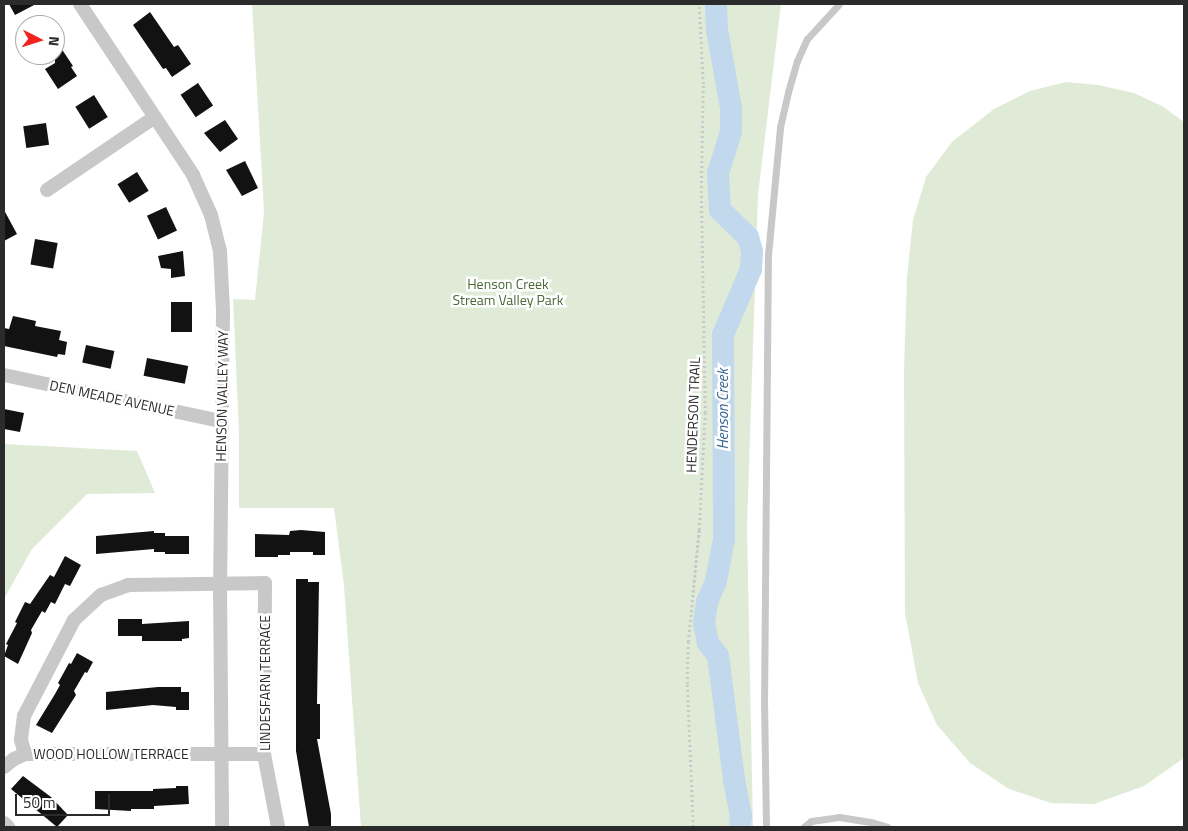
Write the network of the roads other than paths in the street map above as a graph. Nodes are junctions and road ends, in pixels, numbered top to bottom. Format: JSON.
{"nodes":[{"id":1,"x":80,"y":4,"type":"edge"},
{"id":2,"x":839,"y":4,"type":"edge"},
{"id":3,"x":155,"y":117,"type":"junction"},
{"id":4,"x":47,"y":190,"type":"dead end"},
{"id":5,"x":4,"y":376,"type":"edge"},
{"id":6,"x":221,"y":422,"type":"junction"},
{"id":7,"x":220,"y":584,"type":"junction"},
{"id":8,"x":25,"y":754,"type":"junction"},
{"id":9,"x":222,"y":754,"type":"junction"},
{"id":10,"x":264,"y":754,"type":"junction"},
{"id":11,"x":4,"y":767,"type":"edge"},
{"id":12,"x":4,"y":823,"type":"edge"},
{"id":13,"x":8,"y":827,"type":"edge"},
{"id":14,"x":222,"y":827,"type":"edge"},
{"id":15,"x":278,"y":827,"type":"edge"},
{"id":16,"x":766,"y":827,"type":"edge"},
{"id":17,"x":804,"y":827,"type":"edge"},
{"id":18,"x":887,"y":827,"type":"edge"}],
"edges":[{"from":1,"to":3,"type":"street","name":"HENSON VALLEY WAY"},
{"from":2,"to":16,"type":"lane"},
{"from":3,"to":4,"type":"street"},
{"from":3,"to":6,"type":"street","name":"HENSON VALLEY WAY"},
{"from":5,"to":6,"type":"street","name":"DEN MEADE AVENUE"},
{"from":6,"to":7,"type":"street","name":"HENSON VALLEY WAY"},
{"from":7,"to":8,"type":"street"},
{"from":7,"to":9,"type":"street","name":"HENSON VALLEY WAY"},
{"from":7,"to":10,"type":"street","name":"LINDESFARN TERRACE"},
{"from":8,"to":9,"type":"street","name":"WOOD HOLLOW TERRACE"},
{"from":8,"to":11,"type":"street","name":"WOOD HOLLOW TERRACE"},
{"from":9,"to":10,"type":"street","name":"WOOD HOLLOW TERRACE"},
{"from":9,"to":14,"type":"street","name":"HENSON VALLEY WAY"},
{"from":10,"to":15,"type":"street","name":"LINDESFARN TERRACE"},
{"from":12,"to":13,"type":"street"},
{"from":17,"to":18,"type":"lane"}]}
